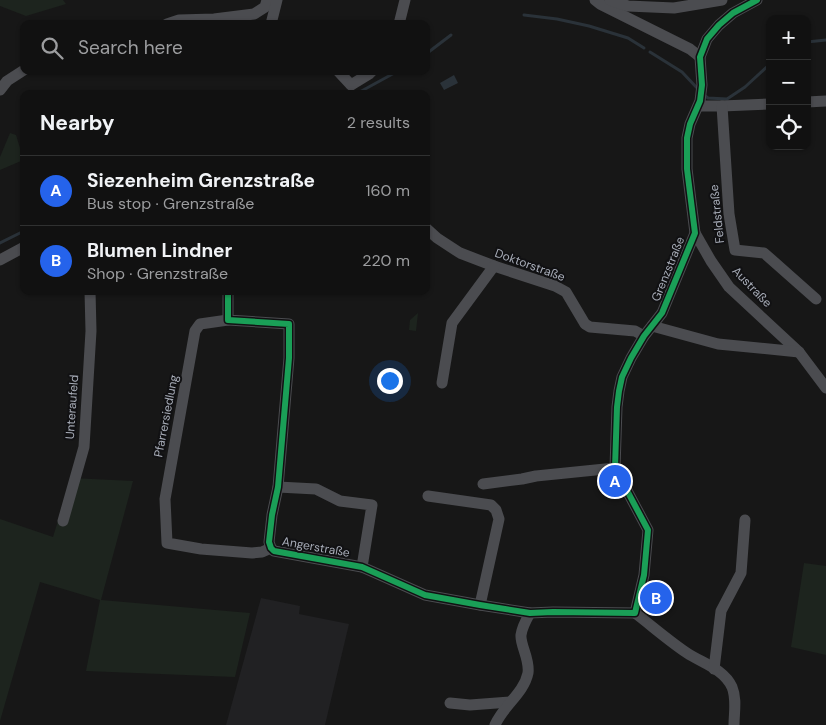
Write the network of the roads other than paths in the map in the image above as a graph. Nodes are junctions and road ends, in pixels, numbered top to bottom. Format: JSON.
{"nodes":[{"id":1,"x":268,"y":0,"type":"edge"},
{"id":2,"x":277,"y":0,"type":"edge"},
{"id":3,"x":405,"y":0,"type":"edge"},
{"id":4,"x":594,"y":0,"type":"edge"},
{"id":5,"x":610,"y":0,"type":"edge"},
{"id":6,"x":722,"y":0,"type":"edge"},
{"id":7,"x":757,"y":0,"type":"edge"},
{"id":8,"x":214,"y":19,"type":"junction"},
{"id":9,"x":179,"y":20,"type":"edge"},
{"id":10,"x":218,"y":20,"type":"edge"},
{"id":11,"x":272,"y":20,"type":"edge"},
{"id":12,"x":400,"y":20,"type":"edge"},
{"id":13,"x":700,"y":57,"type":"junction"},
{"id":14,"x":20,"y":73,"type":"edge"},
{"id":15,"x":341,"y":75,"type":"edge"},
{"id":16,"x":368,"y":75,"type":"edge"},
{"id":17,"x":352,"y":89,"type":"edge"},
{"id":18,"x":0,"y":90,"type":"edge"},
{"id":19,"x":826,"y":101,"type":"edge"},
{"id":20,"x":811,"y":102,"type":"edge"},
{"id":21,"x":699,"y":104,"type":"junction"},
{"id":22,"x":766,"y":104,"type":"edge"},
{"id":23,"x":722,"y":106,"type":"junction"},
{"id":24,"x":430,"y":232,"type":"edge"},
{"id":25,"x":694,"y":233,"type":"junction"},
{"id":26,"x":20,"y":249,"type":"edge"},
{"id":27,"x":0,"y":260,"type":"edge"},
{"id":28,"x":494,"y":266,"type":"junction"},
{"id":29,"x":90,"y":295,"type":"edge"},
{"id":30,"x":228,"y":295,"type":"edge"},
{"id":31,"x":816,"y":299,"type":"dead end"},
{"id":32,"x":228,"y":320,"type":"junction"},
{"id":33,"x":652,"y":326,"type":"junction"},
{"id":34,"x":644,"y":336,"type":"junction"},
{"id":35,"x":799,"y":352,"type":"junction"},
{"id":36,"x":442,"y":383,"type":"dead end"},
{"id":37,"x":826,"y":388,"type":"edge"},
{"id":38,"x":615,"y":468,"type":"junction"},
{"id":39,"x":483,"y":484,"type":"dead end"},
{"id":40,"x":278,"y":487,"type":"junction"},
{"id":41,"x":428,"y":496,"type":"dead end"},
{"id":42,"x":745,"y":520,"type":"dead end"},
{"id":43,"x":63,"y":521,"type":"dead end"},
{"id":44,"x":271,"y":548,"type":"junction"},
{"id":45,"x":362,"y":567,"type":"junction"},
{"id":46,"x":480,"y":606,"type":"junction"},
{"id":47,"x":530,"y":613,"type":"junction"},
{"id":48,"x":635,"y":613,"type":"junction"},
{"id":49,"x":714,"y":669,"type":"junction"},
{"id":50,"x":510,"y":702,"type":"junction"},
{"id":51,"x":450,"y":703,"type":"dead end"},
{"id":52,"x":495,"y":725,"type":"edge"},
{"id":53,"x":734,"y":725,"type":"edge"}],
"edges":[{"from":1,"to":8,"type":"street"},
{"from":2,"to":11,"type":"street"},
{"from":3,"to":12,"type":"street"},
{"from":4,"to":13,"type":"street"},
{"from":5,"to":6,"type":"street"},
{"from":7,"to":13,"type":"street","name":"Grenzstraße"},
{"from":8,"to":9,"type":"street"},
{"from":8,"to":10,"type":"street"},
{"from":13,"to":21,"type":"street","name":"Grenzstraße"},
{"from":14,"to":18,"type":"street"},
{"from":15,"to":17,"type":"street"},
{"from":16,"to":17,"type":"street"},
{"from":19,"to":20,"type":"street"},
{"from":21,"to":23,"type":"street"},
{"from":21,"to":25,"type":"street","name":"Grenzstraße"},
{"from":22,"to":23,"type":"street"},
{"from":23,"to":31,"type":"street","name":"Feldstraße"},
{"from":24,"to":28,"type":"street","name":"Doktorstraße"},
{"from":25,"to":33,"type":"street","name":"Grenzstraße"},
{"from":25,"to":35,"type":"street","name":"Austraße"},
{"from":26,"to":27,"type":"street"},
{"from":28,"to":34,"type":"street","name":"Doktorstraße"},
{"from":28,"to":36,"type":"street"},
{"from":29,"to":43,"type":"street","name":"Unteraufeld"},
{"from":30,"to":32,"type":"street"},
{"from":32,"to":40,"type":"street","name":"Angerstraße"},
{"from":32,"to":44,"type":"street","name":"Pfarrersiedlung"},
{"from":33,"to":34,"type":"street","name":"Grenzstraße"},
{"from":33,"to":35,"type":"street"},
{"from":34,"to":38,"type":"street","name":"Grenzstraße"},
{"from":35,"to":37,"type":"street","name":"Austraße"},
{"from":38,"to":39,"type":"street"},
{"from":38,"to":48,"type":"street","name":"Grenzstraße"},
{"from":40,"to":44,"type":"street","name":"Angerstraße"},
{"from":40,"to":45,"type":"street","name":"Angerstraße"},
{"from":41,"to":46,"type":"street"},
{"from":42,"to":49,"type":"street"},
{"from":44,"to":45,"type":"street","name":"Angerstraße"},
{"from":45,"to":46,"type":"street","name":"Angerstraße"},
{"from":46,"to":47,"type":"street","name":"Angerstraße"},
{"from":47,"to":48,"type":"street","name":"Angerstraße"},
{"from":47,"to":50,"type":"street"},
{"from":48,"to":49,"type":"street"},
{"from":49,"to":53,"type":"street"},
{"from":50,"to":51,"type":"street"},
{"from":50,"to":52,"type":"street"}]}
